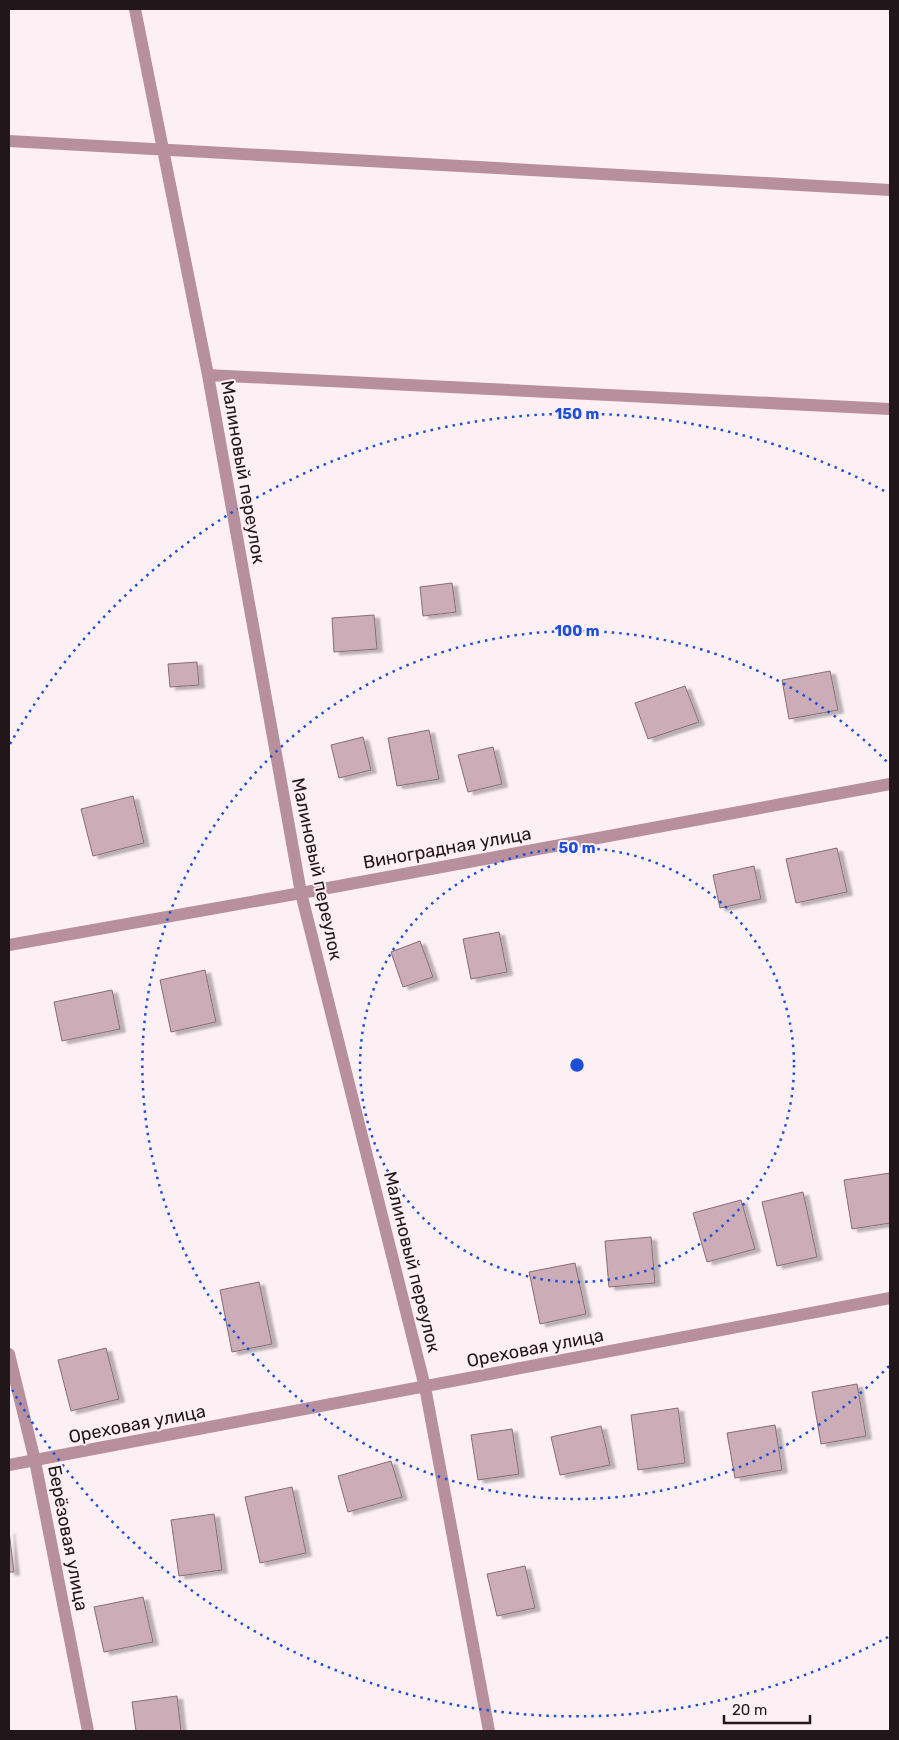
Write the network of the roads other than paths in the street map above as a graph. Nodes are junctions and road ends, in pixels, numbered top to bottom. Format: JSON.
{"nodes":[{"id":1,"x":135,"y":9,"type":"edge"},
{"id":2,"x":9,"y":141,"type":"edge"},
{"id":3,"x":163,"y":151,"type":"junction"},
{"id":4,"x":890,"y":190,"type":"edge"},
{"id":5,"x":208,"y":374,"type":"junction"},
{"id":6,"x":890,"y":409,"type":"edge"},
{"id":7,"x":890,"y":784,"type":"edge"},
{"id":8,"x":301,"y":893,"type":"junction"},
{"id":9,"x":9,"y":945,"type":"edge"},
{"id":10,"x":890,"y":1298,"type":"edge"},
{"id":11,"x":9,"y":1354,"type":"edge"},
{"id":12,"x":426,"y":1386,"type":"junction"},
{"id":13,"x":36,"y":1461,"type":"junction"},
{"id":14,"x":9,"y":1465,"type":"edge"},
{"id":15,"x":88,"y":1731,"type":"edge"},
{"id":16,"x":489,"y":1731,"type":"edge"}],
"edges":[{"from":1,"to":3,"type":"street","name":"Малиновый переулок"},
{"from":2,"to":3,"type":"street"},
{"from":3,"to":4,"type":"street"},
{"from":3,"to":5,"type":"street","name":"Малиновый переулок"},
{"from":5,"to":6,"type":"street"},
{"from":5,"to":8,"type":"street","name":"Малиновый переулок"},
{"from":7,"to":8,"type":"street","name":"Виноградная улица"},
{"from":8,"to":9,"type":"street","name":"Виноградная улица"},
{"from":8,"to":12,"type":"street","name":"Малиновый переулок"},
{"from":10,"to":12,"type":"street","name":"Ореховая улица"},
{"from":11,"to":13,"type":"street","name":"Берёзовая улица"},
{"from":12,"to":13,"type":"street","name":"Ореховая улица"},
{"from":12,"to":16,"type":"street","name":"Малиновый переулок"},
{"from":13,"to":14,"type":"street","name":"Ореховая улица"},
{"from":13,"to":15,"type":"street","name":"Берёзовая улица"}]}
